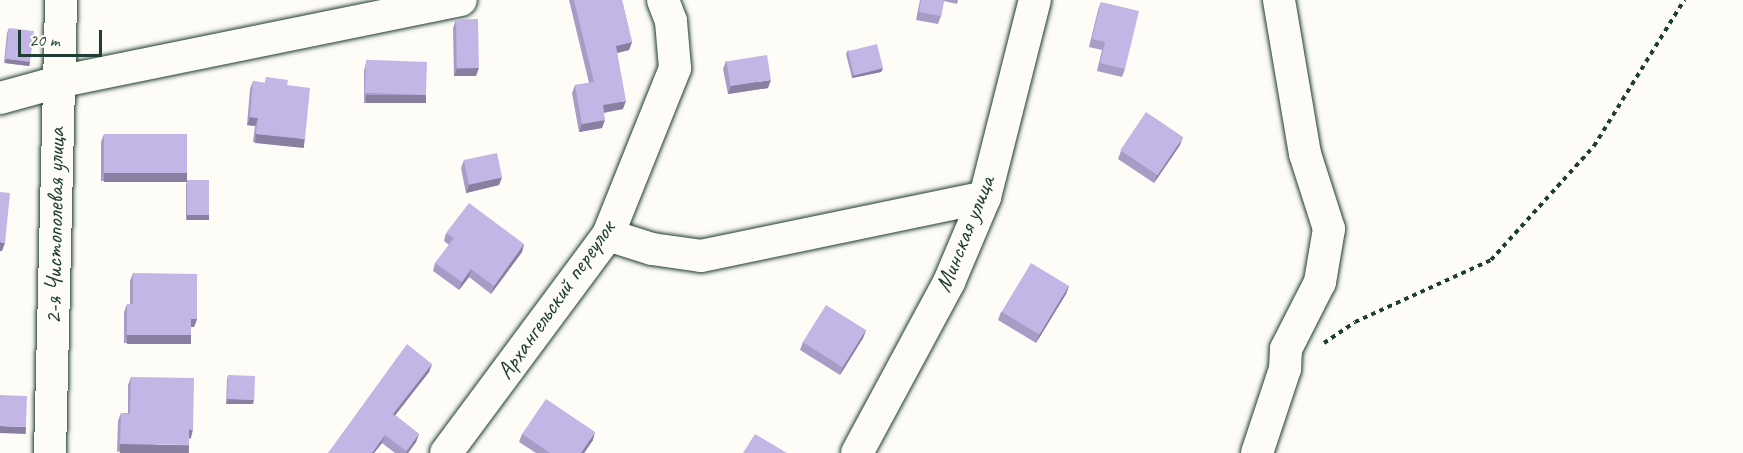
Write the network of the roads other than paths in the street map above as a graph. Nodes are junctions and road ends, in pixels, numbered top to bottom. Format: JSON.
{"nodes":[{"id":1,"x":61,"y":0,"type":"edge"},
{"id":2,"x":461,"y":0,"type":"edge"},
{"id":3,"x":663,"y":0,"type":"edge"},
{"id":4,"x":1035,"y":0,"type":"edge"},
{"id":5,"x":1279,"y":0,"type":"edge"},
{"id":6,"x":58,"y":82,"type":"junction"},
{"id":7,"x":0,"y":98,"type":"edge"},
{"id":8,"x":985,"y":197,"type":"junction"},
{"id":9,"x":608,"y":235,"type":"junction"},
{"id":10,"x":50,"y":453,"type":"edge"},
{"id":11,"x":446,"y":453,"type":"edge"},
{"id":12,"x":857,"y":453,"type":"edge"},
{"id":13,"x":1257,"y":453,"type":"edge"}],
"edges":[{"from":1,"to":6,"type":"street","name":"2-я Чистополевая улица"},
{"from":2,"to":6,"type":"street"},
{"from":3,"to":9,"type":"street","name":"Архангельский переулок"},
{"from":4,"to":8,"type":"street","name":"Минская улица"},
{"from":5,"to":13,"type":"street"},
{"from":6,"to":7,"type":"street"},
{"from":6,"to":10,"type":"street","name":"2-я Чистополевая улица"},
{"from":8,"to":9,"type":"street"},
{"from":8,"to":12,"type":"street","name":"Минская улица"},
{"from":9,"to":11,"type":"street","name":"Архангельский переулок"}]}
